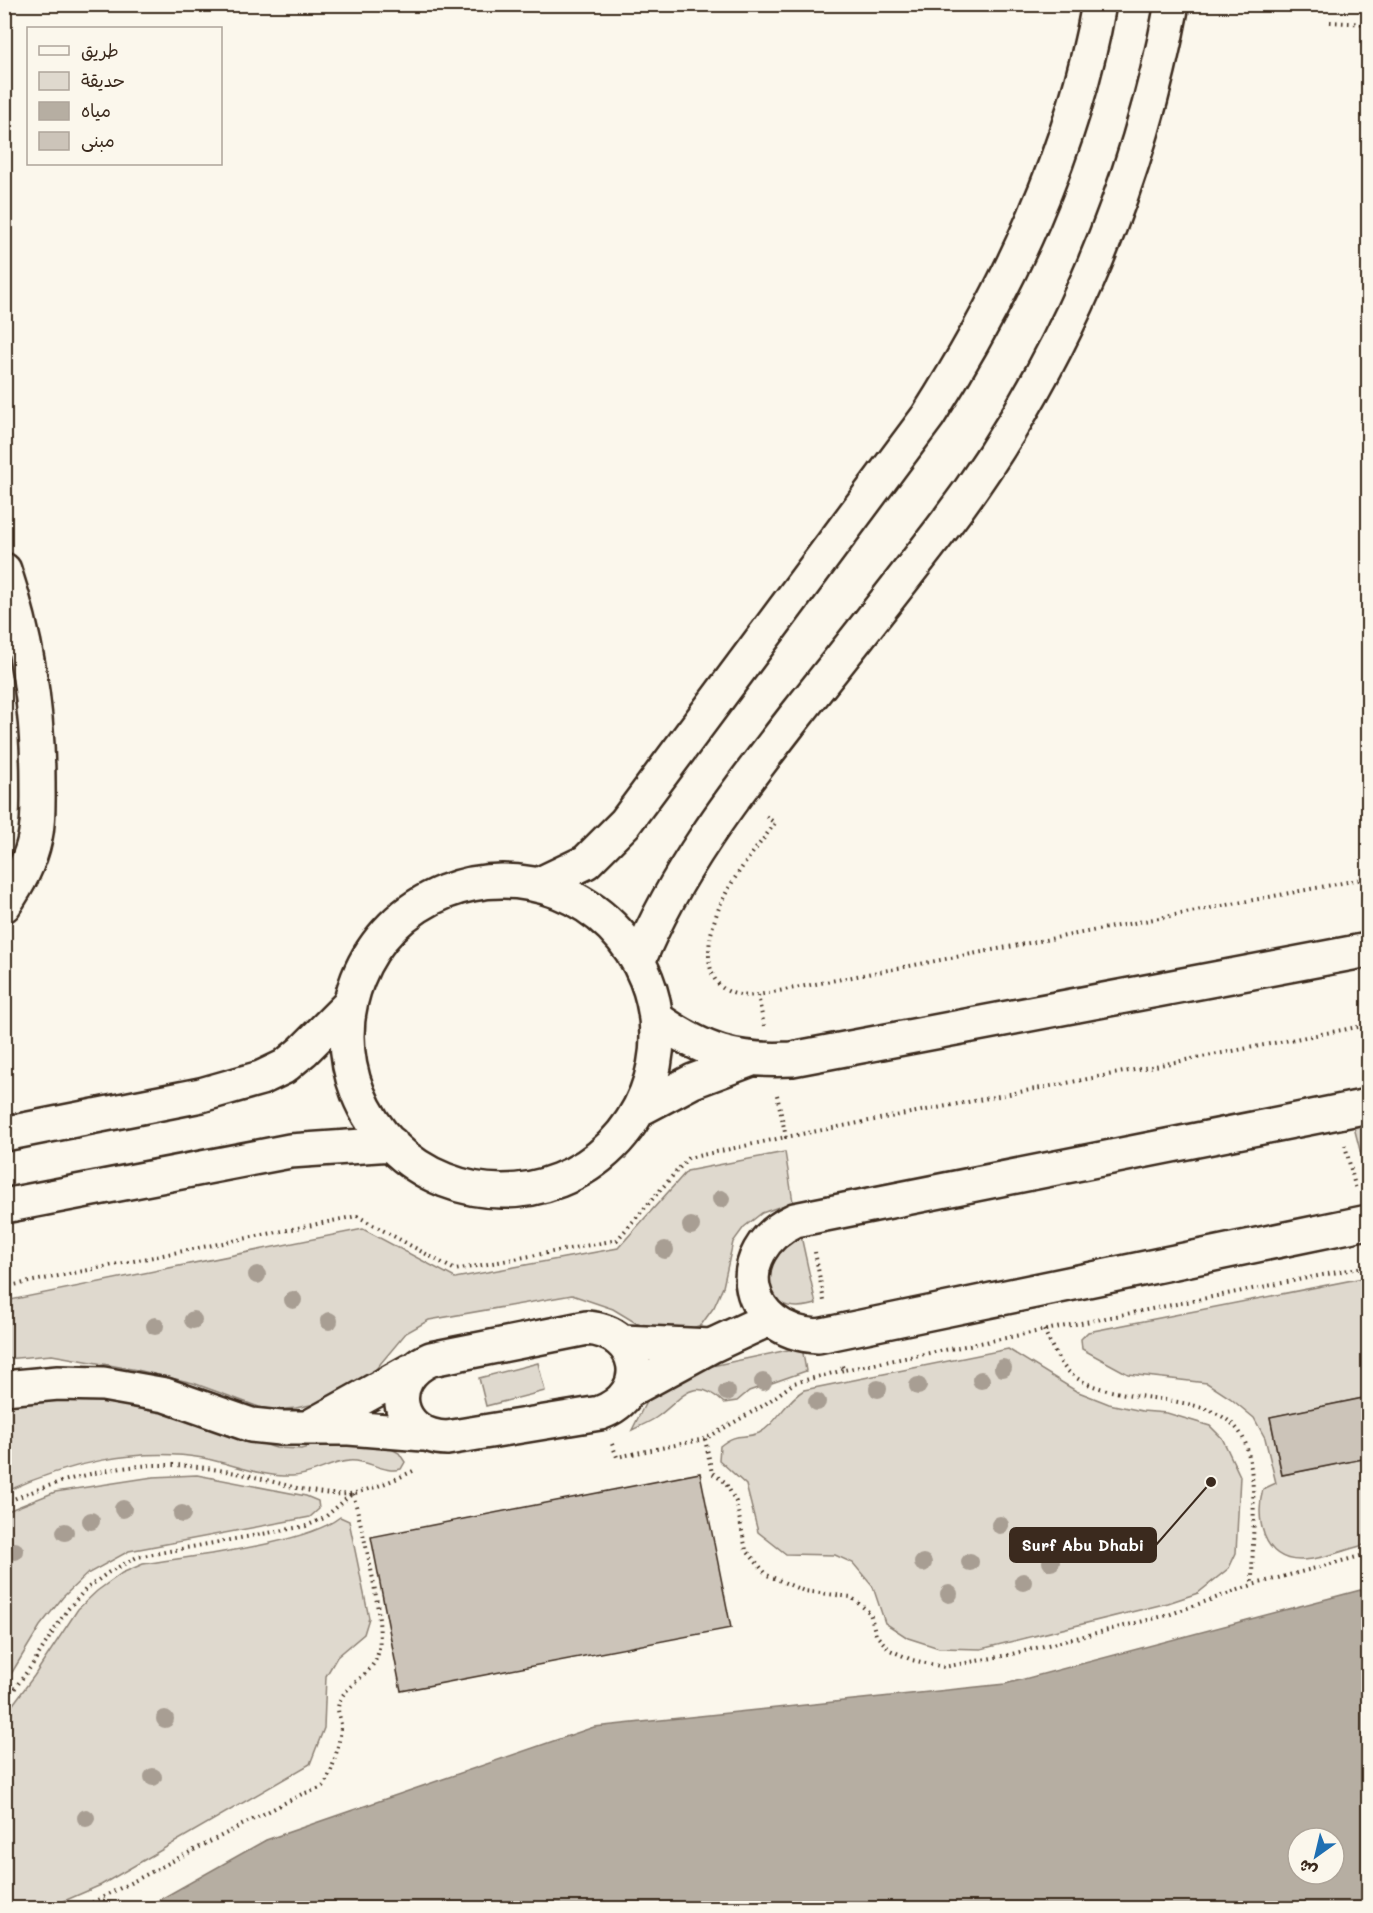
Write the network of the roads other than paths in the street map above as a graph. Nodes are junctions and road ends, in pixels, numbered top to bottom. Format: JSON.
{"nodes":[{"id":1,"x":1099,"y":4,"type":"edge"},
{"id":2,"x":1172,"y":4,"type":"edge"},
{"id":3,"x":4,"y":570,"type":"edge"},
{"id":4,"x":538,"y":885,"type":"junction"},
{"id":5,"x":4,"y":905,"type":"edge"},
{"id":6,"x":1368,"y":950,"type":"edge"},
{"id":7,"x":638,"y":962,"type":"junction"},
{"id":8,"x":349,"y":1005,"type":"junction"},
{"id":9,"x":657,"y":1019,"type":"junction"},
{"id":10,"x":760,"y":1060,"type":"junction"},
{"id":11,"x":640,"y":1109,"type":"junction"},
{"id":12,"x":1353,"y":1109,"type":"edge"},
{"id":13,"x":4,"y":1134,"type":"edge"},
{"id":14,"x":392,"y":1144,"type":"junction"},
{"id":15,"x":4,"y":1206,"type":"edge"},
{"id":16,"x":1366,"y":1222,"type":"edge"},
{"id":17,"x":769,"y":1319,"type":"junction"},
{"id":18,"x":623,"y":1342,"type":"junction"},
{"id":19,"x":711,"y":1346,"type":"junction"},
{"id":20,"x":411,"y":1371,"type":"junction"},
{"id":21,"x":4,"y":1388,"type":"edge"},
{"id":22,"x":630,"y":1390,"type":"junction"},
{"id":23,"x":309,"y":1427,"type":"junction"},
{"id":24,"x":423,"y":1434,"type":"junction"}],
"edges":[{"from":1,"to":4,"type":"street"},
{"from":2,"to":7,"type":"street"},
{"from":3,"to":5,"type":"street"},
{"from":4,"to":7,"type":"street"},
{"from":4,"to":8,"type":"street"},
{"from":6,"to":10,"type":"street"},
{"from":7,"to":9,"type":"street"},
{"from":8,"to":13,"type":"street"},
{"from":8,"to":14,"type":"street"},
{"from":9,"to":10,"type":"street"},
{"from":9,"to":11,"type":"street"},
{"from":10,"to":11,"type":"street"},
{"from":11,"to":14,"type":"street"},
{"from":12,"to":17,"type":"street"},
{"from":14,"to":15,"type":"street"},
{"from":16,"to":17,"type":"street"},
{"from":17,"to":19,"type":"street"},
{"from":18,"to":19,"type":"street"},
{"from":18,"to":20,"type":"street"},
{"from":18,"to":22,"type":"street"},
{"from":19,"to":22,"type":"street"},
{"from":20,"to":23,"type":"street"},
{"from":20,"to":24,"type":"street"},
{"from":21,"to":23,"type":"street"},
{"from":22,"to":24,"type":"street"},
{"from":23,"to":24,"type":"street"}]}
